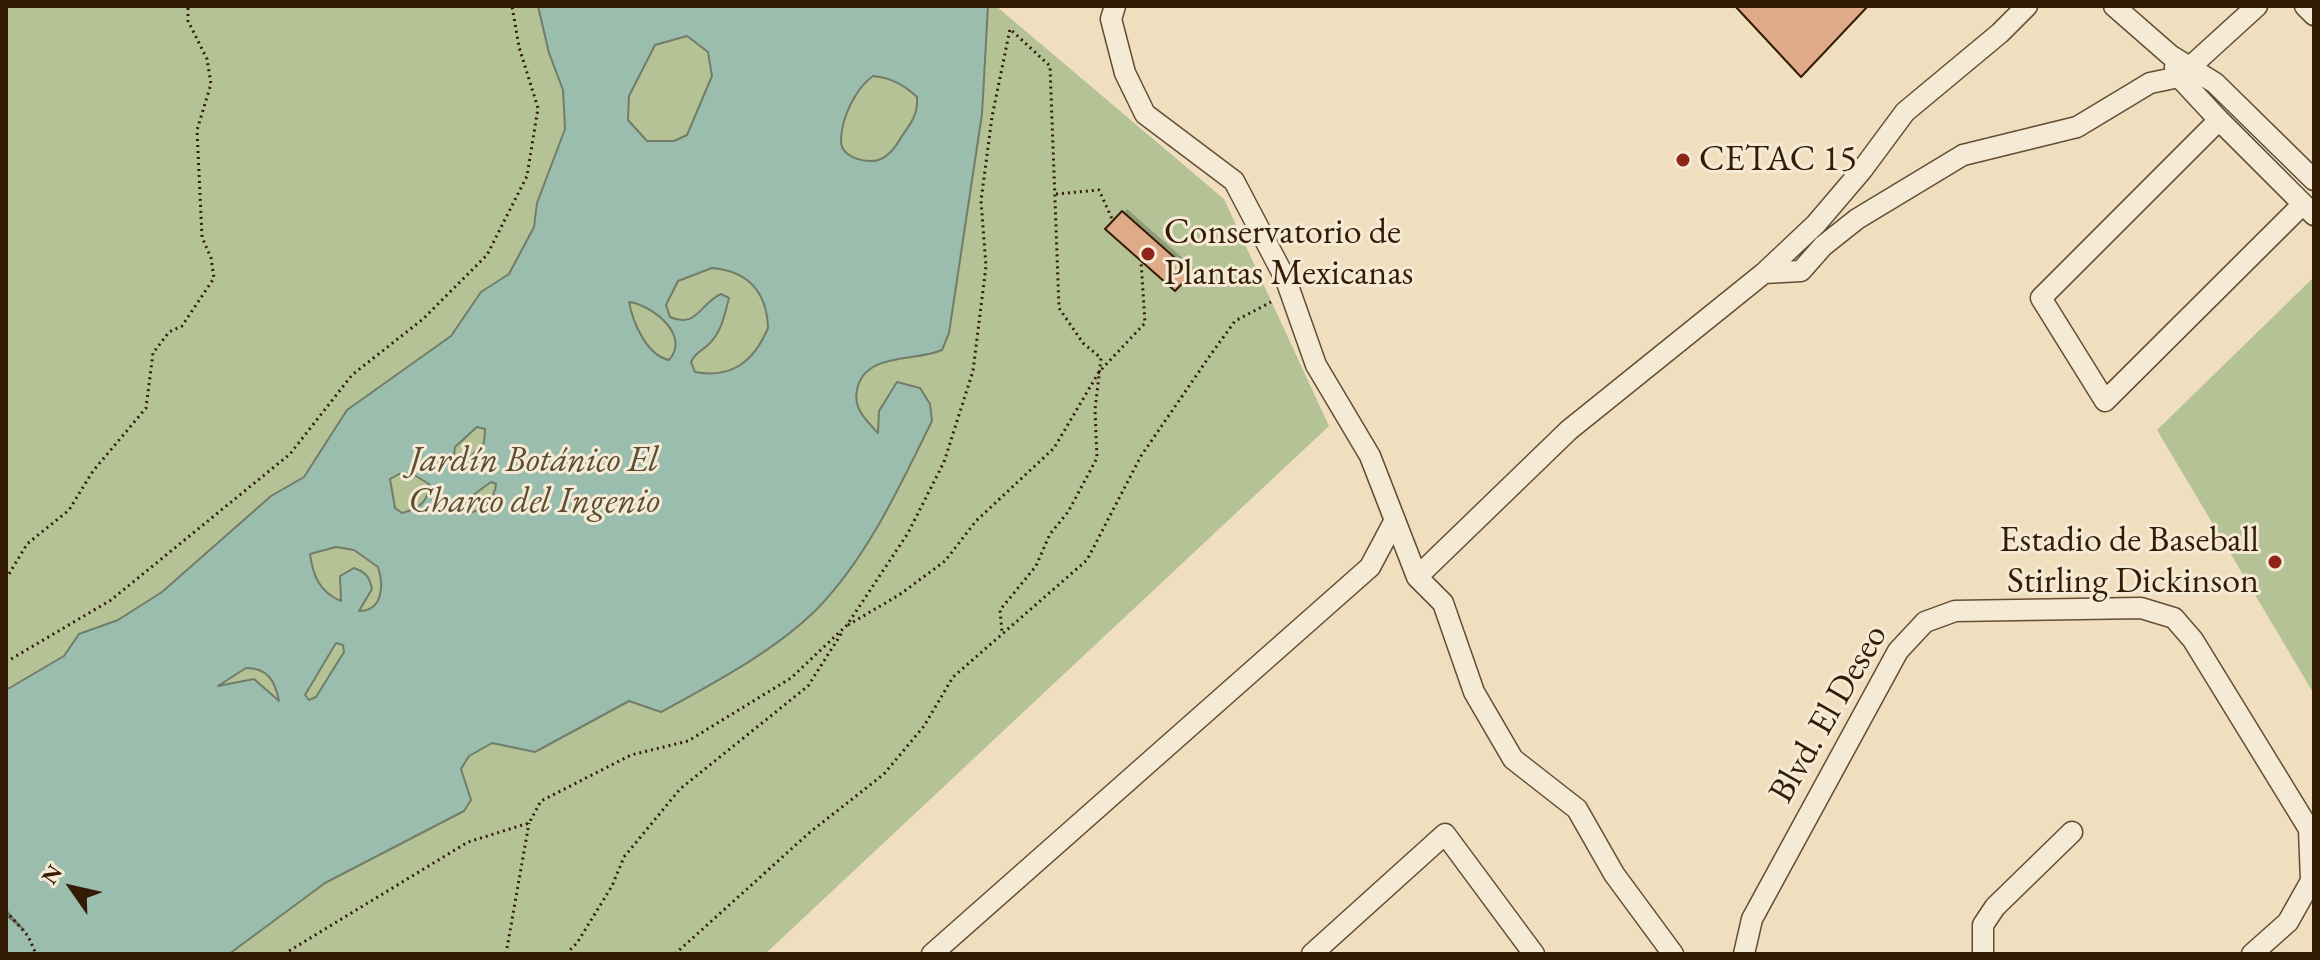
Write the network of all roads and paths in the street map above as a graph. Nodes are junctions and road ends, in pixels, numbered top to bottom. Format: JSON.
{"nodes":[{"id":1,"x":188,"y":6,"type":"edge"},
{"id":2,"x":512,"y":6,"type":"edge"},
{"id":3,"x":1115,"y":6,"type":"edge"},
{"id":4,"x":2027,"y":6,"type":"edge"},
{"id":5,"x":2114,"y":6,"type":"edge"},
{"id":6,"x":2257,"y":6,"type":"edge"},
{"id":7,"x":2305,"y":6,"type":"edge"},
{"id":8,"x":2132,"y":14,"type":"edge"},
{"id":9,"x":2314,"y":15,"type":"edge"},
{"id":10,"x":2184,"y":71,"type":"junction"},
{"id":11,"x":2219,"y":120,"type":"junction"},
{"id":12,"x":2314,"y":180,"type":"edge"},
{"id":13,"x":1056,"y":194,"type":"junction"},
{"id":14,"x":2308,"y":209,"type":"edge"},
{"id":15,"x":1113,"y":221,"type":"dead end"},
{"id":16,"x":1141,"y":261,"type":"dead end"},
{"id":17,"x":1764,"y":273,"type":"junction"},
{"id":18,"x":1286,"y":280,"type":"junction"},
{"id":19,"x":1099,"y":372,"type":"junction"},
{"id":20,"x":1395,"y":520,"type":"junction"},
{"id":21,"x":1417,"y":577,"type":"junction"},
{"id":22,"x":6,"y":579,"type":"edge"},
{"id":23,"x":847,"y":625,"type":"junction"},
{"id":24,"x":1002,"y":633,"type":"junction"},
{"id":25,"x":6,"y":662,"type":"edge"},
{"id":26,"x":529,"y":823,"type":"junction"},
{"id":27,"x":2072,"y":832,"type":"dead end"},
{"id":28,"x":6,"y":911,"type":"edge"},
{"id":29,"x":1989,"y":952,"type":"edge"},
{"id":30,"x":36,"y":954,"type":"edge"},
{"id":31,"x":284,"y":954,"type":"edge"},
{"id":32,"x":506,"y":954,"type":"edge"},
{"id":33,"x":566,"y":954,"type":"edge"},
{"id":34,"x":675,"y":954,"type":"edge"},
{"id":35,"x":932,"y":954,"type":"edge"},
{"id":36,"x":1312,"y":954,"type":"edge"},
{"id":37,"x":1534,"y":954,"type":"edge"},
{"id":38,"x":1673,"y":954,"type":"edge"},
{"id":39,"x":1744,"y":954,"type":"edge"},
{"id":40,"x":2252,"y":954,"type":"edge"}],
"edges":[{"from":1,"to":22,"type":"path"},
{"from":2,"to":25,"type":"path"},
{"from":3,"to":18,"type":"street"},
{"from":4,"to":17,"type":"street"},
{"from":5,"to":8,"type":"street"},
{"from":6,"to":10,"type":"street"},
{"from":7,"to":9,"type":"street"},
{"from":8,"to":10,"type":"street"},
{"from":10,"to":11,"type":"street"},
{"from":10,"to":12,"type":"street"},
{"from":10,"to":17,"type":"street"},
{"from":11,"to":14,"type":"street"},
{"from":11,"to":14,"type":"street"},
{"from":13,"to":15,"type":"path"},
{"from":13,"to":19,"type":"path"},
{"from":13,"to":23,"type":"path"},
{"from":16,"to":19,"type":"path"},
{"from":17,"to":21,"type":"street"},
{"from":18,"to":20,"type":"street"},
{"from":18,"to":24,"type":"path"},
{"from":19,"to":23,"type":"path"},
{"from":19,"to":24,"type":"path"},
{"from":20,"to":21,"type":"street"},
{"from":20,"to":35,"type":"street"},
{"from":21,"to":38,"type":"street"},
{"from":23,"to":26,"type":"path"},
{"from":23,"to":33,"type":"path"},
{"from":24,"to":34,"type":"path"},
{"from":26,"to":31,"type":"path"},
{"from":26,"to":32,"type":"path"},
{"from":27,"to":29,"type":"street"},
{"from":28,"to":30,"type":"path"},
{"from":36,"to":37,"type":"street"},
{"from":39,"to":40,"type":"street","name":"Blvd. El Deseo"}]}
